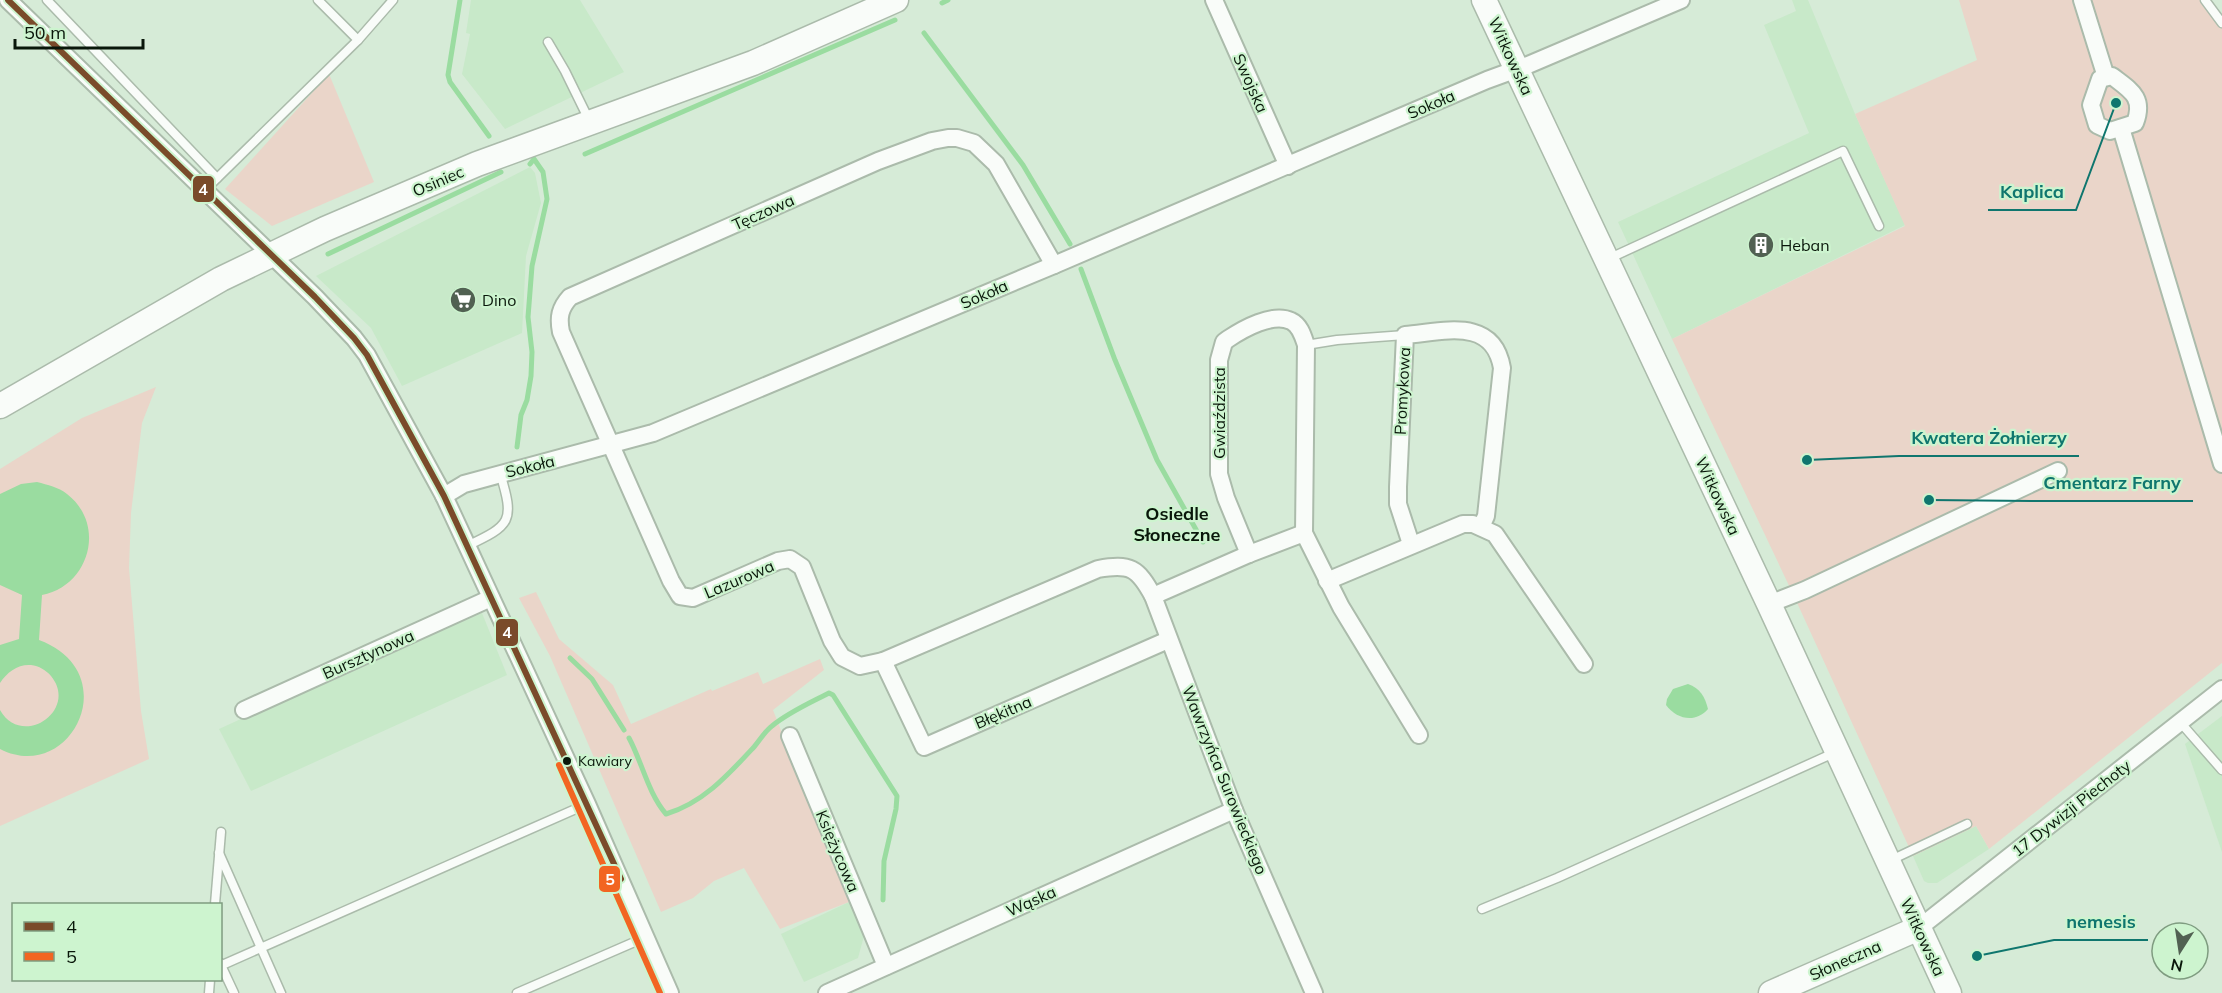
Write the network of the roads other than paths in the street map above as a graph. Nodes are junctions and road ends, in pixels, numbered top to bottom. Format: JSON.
{"nodes":[{"id":1,"x":8,"y":0,"type":"edge"},
{"id":2,"x":47,"y":0,"type":"edge"},
{"id":3,"x":318,"y":0,"type":"edge"},
{"id":4,"x":393,"y":0,"type":"edge"},
{"id":5,"x":896,"y":0,"type":"edge"},
{"id":6,"x":1214,"y":0,"type":"edge"},
{"id":7,"x":1484,"y":0,"type":"edge"},
{"id":8,"x":1681,"y":0,"type":"edge"},
{"id":9,"x":2082,"y":0,"type":"edge"},
{"id":10,"x":2205,"y":0,"type":"edge"},
{"id":11,"x":1652,"y":6,"type":"edge"},
{"id":12,"x":2222,"y":23,"type":"edge"},
{"id":13,"x":358,"y":40,"type":"junction"},
{"id":14,"x":548,"y":42,"type":"dead end"},
{"id":15,"x":1517,"y":69,"type":"junction"},
{"id":16,"x":2106,"y":77,"type":"junction"},
{"id":17,"x":590,"y":122,"type":"junction"},
{"id":18,"x":2121,"y":128,"type":"junction"},
{"id":19,"x":1288,"y":166,"type":"junction"},
{"id":20,"x":211,"y":184,"type":"junction"},
{"id":21,"x":1879,"y":226,"type":"dead end"},
{"id":22,"x":271,"y":254,"type":"junction"},
{"id":23,"x":1606,"y":259,"type":"junction"},
{"id":24,"x":1054,"y":265,"type":"junction"},
{"id":25,"x":1405,"y":335,"type":"junction"},
{"id":26,"x":1306,"y":345,"type":"junction"},
{"id":27,"x":0,"y":406,"type":"edge"},
{"id":28,"x":611,"y":446,"type":"junction"},
{"id":29,"x":2222,"y":464,"type":"edge"},
{"id":30,"x":2058,"y":471,"type":"dead end"},
{"id":31,"x":500,"y":473,"type":"junction"},
{"id":32,"x":444,"y":496,"type":"junction"},
{"id":33,"x":1481,"y":527,"type":"junction"},
{"id":34,"x":1304,"y":533,"type":"junction"},
{"id":35,"x":1411,"y":544,"type":"junction"},
{"id":36,"x":466,"y":546,"type":"junction"},
{"id":37,"x":1249,"y":554,"type":"junction"},
{"id":38,"x":1133,"y":569,"type":"joint"},
{"id":39,"x":1327,"y":581,"type":"junction"},
{"id":40,"x":1153,"y":596,"type":"junction"},
{"id":41,"x":491,"y":598,"type":"junction"},
{"id":42,"x":1769,"y":604,"type":"junction"},
{"id":43,"x":1168,"y":640,"type":"junction"},
{"id":44,"x":883,"y":661,"type":"junction"},
{"id":45,"x":1584,"y":664,"type":"dead end"},
{"id":46,"x":2222,"y":689,"type":"edge"},
{"id":47,"x":244,"y":710,"type":"dead end"},
{"id":48,"x":2180,"y":722,"type":"junction"},
{"id":49,"x":1419,"y":735,"type":"dead end"},
{"id":50,"x":790,"y":736,"type":"dead end"},
{"id":51,"x":1837,"y":752,"type":"junction"},
{"id":52,"x":2222,"y":770,"type":"edge"},
{"id":53,"x":587,"y":804,"type":"junction"},
{"id":54,"x":1234,"y":810,"type":"junction"},
{"id":55,"x":1967,"y":824,"type":"dead end"},
{"id":56,"x":221,"y":832,"type":"dead end"},
{"id":57,"x":219,"y":853,"type":"junction"},
{"id":58,"x":1888,"y":861,"type":"junction"},
{"id":59,"x":215,"y":903,"type":"edge"},
{"id":60,"x":1482,"y":909,"type":"dead end"},
{"id":61,"x":1919,"y":928,"type":"junction"},
{"id":62,"x":646,"y":937,"type":"junction"},
{"id":63,"x":262,"y":947,"type":"junction"},
{"id":64,"x":222,"y":965,"type":"edge"},
{"id":65,"x":886,"y":966,"type":"junction"},
{"id":66,"x":222,"y":967,"type":"edge"},
{"id":67,"x":665,"y":991,"type":"edge"},
{"id":68,"x":234,"y":993,"type":"edge"},
{"id":69,"x":281,"y":993,"type":"edge"},
{"id":70,"x":517,"y":993,"type":"edge"},
{"id":71,"x":827,"y":993,"type":"edge"},
{"id":72,"x":1314,"y":993,"type":"edge"},
{"id":73,"x":1771,"y":993,"type":"edge"},
{"id":74,"x":1949,"y":993,"type":"edge"}],
"edges":[{"from":1,"to":20,"type":"street"},
{"from":2,"to":20,"type":"lane"},
{"from":3,"to":13,"type":"lane"},
{"from":4,"to":13,"type":"lane"},
{"from":5,"to":17,"type":"street","name":"Osiniec"},
{"from":6,"to":19,"type":"street","name":"Swojska"},
{"from":7,"to":15,"type":"street","name":"Witkowska"},
{"from":8,"to":11,"type":"street","name":"Sokoła"},
{"from":9,"to":16,"type":"street"},
{"from":10,"to":12,"type":"lane"},
{"from":11,"to":15,"type":"street","name":"Sokoła"},
{"from":13,"to":20,"type":"lane"},
{"from":14,"to":17,"type":"lane"},
{"from":15,"to":19,"type":"street","name":"Sokoła"},
{"from":15,"to":23,"type":"street","name":"Witkowska"},
{"from":16,"to":18,"type":"street"},
{"from":16,"to":18,"type":"street"},
{"from":17,"to":22,"type":"street","name":"Osiniec"},
{"from":18,"to":29,"type":"street"},
{"from":19,"to":24,"type":"street","name":"Sokoła"},
{"from":20,"to":22,"type":"street"},
{"from":21,"to":23,"type":"lane"},
{"from":22,"to":27,"type":"street","name":"Osiniec"},
{"from":22,"to":32,"type":"street"},
{"from":23,"to":42,"type":"street","name":"Witkowska"},
{"from":24,"to":28,"type":"street","name":"Sokoła"},
{"from":24,"to":28,"type":"street","name":"Tęczowa"},
{"from":25,"to":26,"type":"lane"},
{"from":25,"to":33,"type":"street","name":"Promykowa"},
{"from":25,"to":35,"type":"street","name":"Promykowa"},
{"from":26,"to":34,"type":"street"},
{"from":26,"to":37,"type":"street","name":"Gwiaździsta"},
{"from":28,"to":31,"type":"street","name":"Sokoła"},
{"from":28,"to":44,"type":"street","name":"Lazurowa"},
{"from":30,"to":42,"type":"street"},
{"from":31,"to":32,"type":"street","name":"Sokoła"},
{"from":31,"to":36,"type":"lane"},
{"from":32,"to":36,"type":"street"},
{"from":33,"to":35,"type":"street"},
{"from":33,"to":45,"type":"street"},
{"from":34,"to":37,"type":"street"},
{"from":34,"to":39,"type":"street"},
{"from":35,"to":39,"type":"street"},
{"from":36,"to":41,"type":"street"},
{"from":37,"to":40,"type":"street"},
{"from":38,"to":40,"type":"street","name":"Wawrzyńca Surowieckiego"},
{"from":38,"to":44,"type":"street","name":"Lazurowa"},
{"from":39,"to":49,"type":"street"},
{"from":40,"to":43,"type":"street","name":"Wawrzyńca Surowieckiego"},
{"from":41,"to":47,"type":"street","name":"Bursztynowa"},
{"from":41,"to":53,"type":"street"},
{"from":42,"to":51,"type":"street","name":"Witkowska"},
{"from":43,"to":44,"type":"street","name":"Błękitna"},
{"from":43,"to":54,"type":"street","name":"Wawrzyńca Surowieckiego"},
{"from":46,"to":48,"type":"street","name":"17 Dywizji Piechoty"},
{"from":48,"to":52,"type":"lane"},
{"from":48,"to":61,"type":"street","name":"17 Dywizji Piechoty"},
{"from":50,"to":65,"type":"street","name":"Księżycowa"},
{"from":51,"to":58,"type":"street","name":"Witkowska"},
{"from":51,"to":60,"type":"lane"},
{"from":53,"to":62,"type":"street"},
{"from":53,"to":63,"type":"lane"},
{"from":54,"to":65,"type":"street","name":"Wąska"},
{"from":54,"to":72,"type":"street","name":"Wawrzyńca Surowieckiego"},
{"from":55,"to":58,"type":"lane"},
{"from":56,"to":57,"type":"lane"},
{"from":57,"to":59,"type":"lane"},
{"from":57,"to":63,"type":"lane"},
{"from":58,"to":61,"type":"street","name":"Witkowska"},
{"from":61,"to":73,"type":"street","name":"Słoneczna"},
{"from":61,"to":74,"type":"street","name":"Witkowska"},
{"from":62,"to":67,"type":"street"},
{"from":62,"to":70,"type":"lane"},
{"from":63,"to":64,"type":"lane"},
{"from":63,"to":69,"type":"lane"},
{"from":65,"to":71,"type":"street","name":"Wąska"},
{"from":66,"to":68,"type":"lane"}]}
